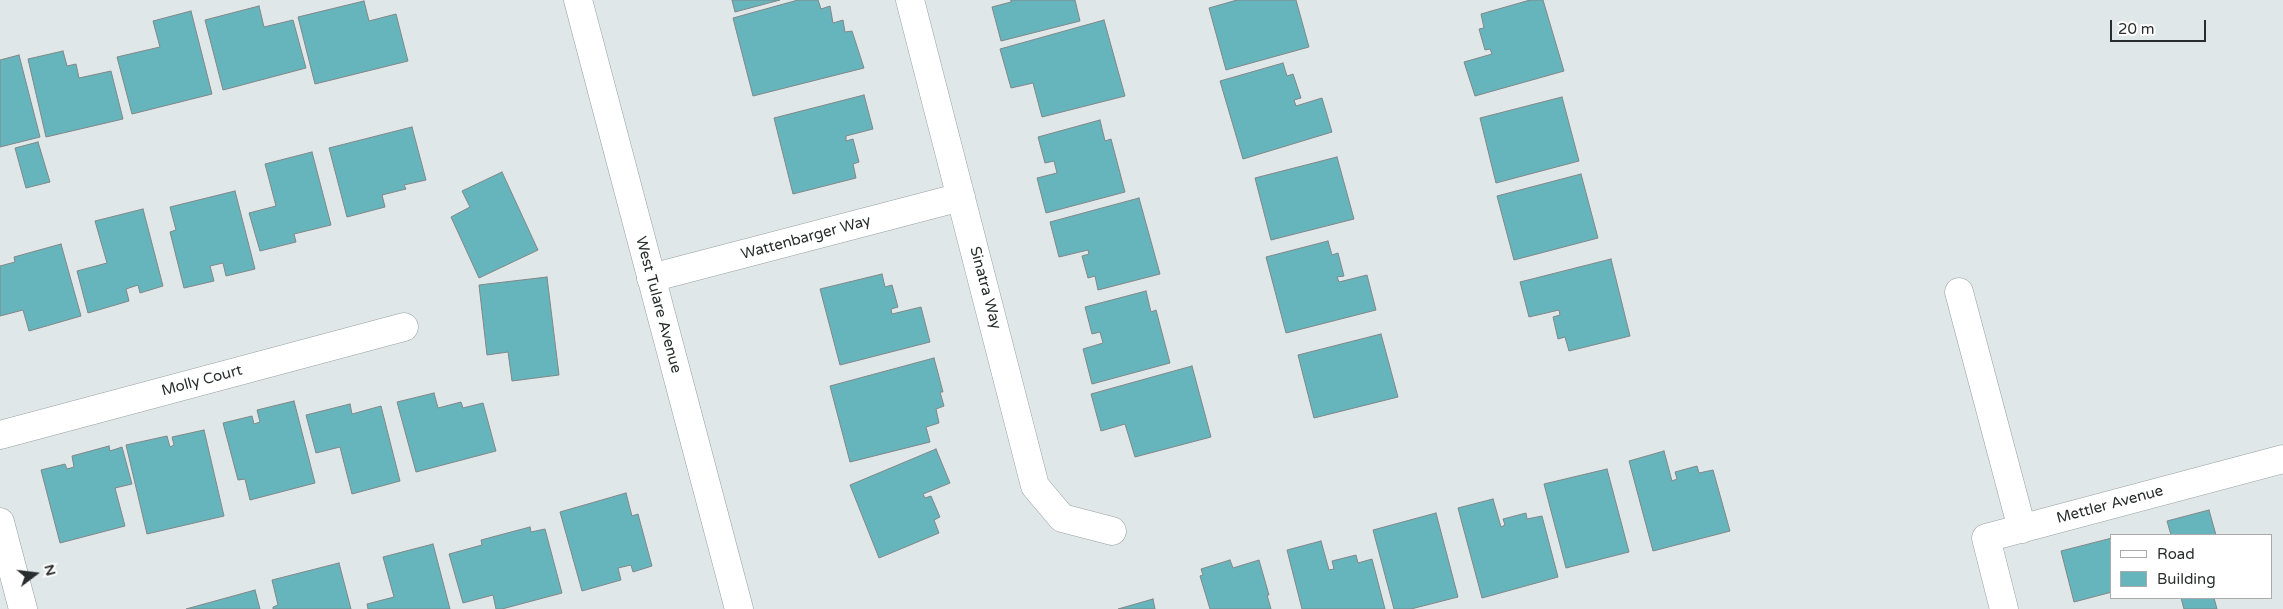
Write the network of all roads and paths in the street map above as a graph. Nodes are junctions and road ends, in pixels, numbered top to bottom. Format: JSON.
{"nodes":[{"id":1,"x":578,"y":0,"type":"edge"},
{"id":2,"x":910,"y":0,"type":"edge"},
{"id":3,"x":961,"y":197,"type":"junction"},
{"id":4,"x":651,"y":278,"type":"junction"},
{"id":5,"x":1959,"y":292,"type":"dead end"},
{"id":6,"x":404,"y":327,"type":"dead end"},
{"id":7,"x":0,"y":435,"type":"edge"},
{"id":8,"x":2283,"y":459,"type":"edge"},
{"id":9,"x":0,"y":522,"type":"edge"},
{"id":10,"x":2022,"y":529,"type":"junction"},
{"id":11,"x":1112,"y":531,"type":"dead end"},
{"id":12,"x":2001,"y":599,"type":"edge"},
{"id":13,"x":23,"y":609,"type":"edge"},
{"id":14,"x":739,"y":609,"type":"edge"}],
"edges":[{"from":1,"to":4,"type":"street","name":"West Tulare Avenue"},
{"from":2,"to":3,"type":"street","name":"Sinatra Way"},
{"from":3,"to":4,"type":"street","name":"Wattenbarger Way"},
{"from":3,"to":11,"type":"street","name":"Sinatra Way"},
{"from":4,"to":14,"type":"street","name":"West Tulare Avenue"},
{"from":5,"to":10,"type":"street"},
{"from":6,"to":7,"type":"street","name":"Molly Court"},
{"from":8,"to":10,"type":"street","name":"Mettler Avenue"},
{"from":9,"to":13,"type":"street"},
{"from":10,"to":12,"type":"street","name":"Mettler Avenue"}]}
